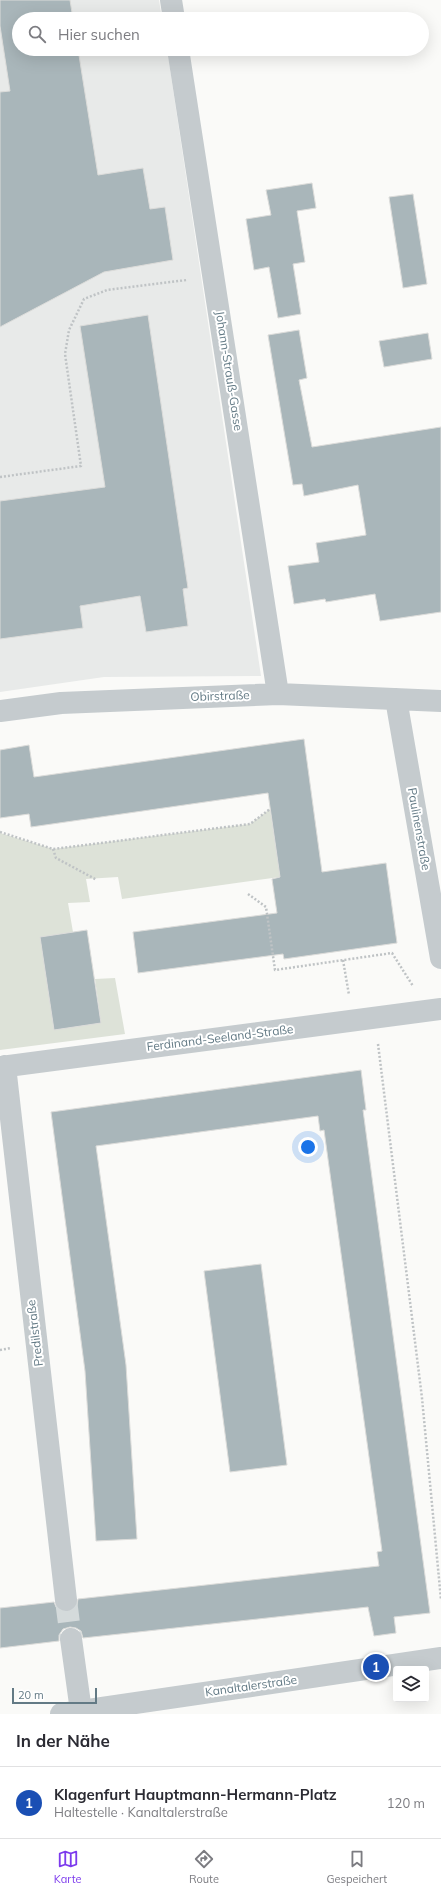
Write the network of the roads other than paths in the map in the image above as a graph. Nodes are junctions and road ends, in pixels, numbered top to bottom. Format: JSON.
{"nodes":[{"id":1,"x":171,"y":0,"type":"edge"},
{"id":2,"x":173,"y":12,"type":"edge"},
{"id":3,"x":179,"y":56,"type":"edge"},
{"id":4,"x":278,"y":694,"type":"junction"},
{"id":5,"x":396,"y":699,"type":"junction"},
{"id":6,"x":441,"y":701,"type":"edge"},
{"id":7,"x":0,"y":712,"type":"edge"},
{"id":8,"x":441,"y":958,"type":"edge"},
{"id":9,"x":435,"y":1010,"type":"edge"},
{"id":10,"x":2,"y":1066,"type":"edge"},
{"id":11,"x":66,"y":1600,"type":"tunnel mouth"},
{"id":12,"x":72,"y":1639,"type":"tunnel mouth"},
{"id":13,"x":441,"y":1658,"type":"edge"},
{"id":14,"x":71,"y":1712,"type":"edge"}],
"edges":[{"from":1,"to":2,"type":"street"},
{"from":3,"to":4,"type":"street","name":"Johann-Strauß-Gasse"},
{"from":4,"to":5,"type":"street","name":"Obirstraße"},
{"from":4,"to":7,"type":"street","name":"Obirstraße"},
{"from":5,"to":6,"type":"street","name":"Obirstraße"},
{"from":5,"to":8,"type":"street","name":"Paulinenstraße"},
{"from":9,"to":10,"type":"street","name":"Ferdinand-Seeland-Straße"},
{"from":10,"to":11,"type":"street","name":"Predilstraße"},
{"from":12,"to":14,"type":"street"},
{"from":13,"to":14,"type":"street","name":"Kanaltalerstraße"}]}
